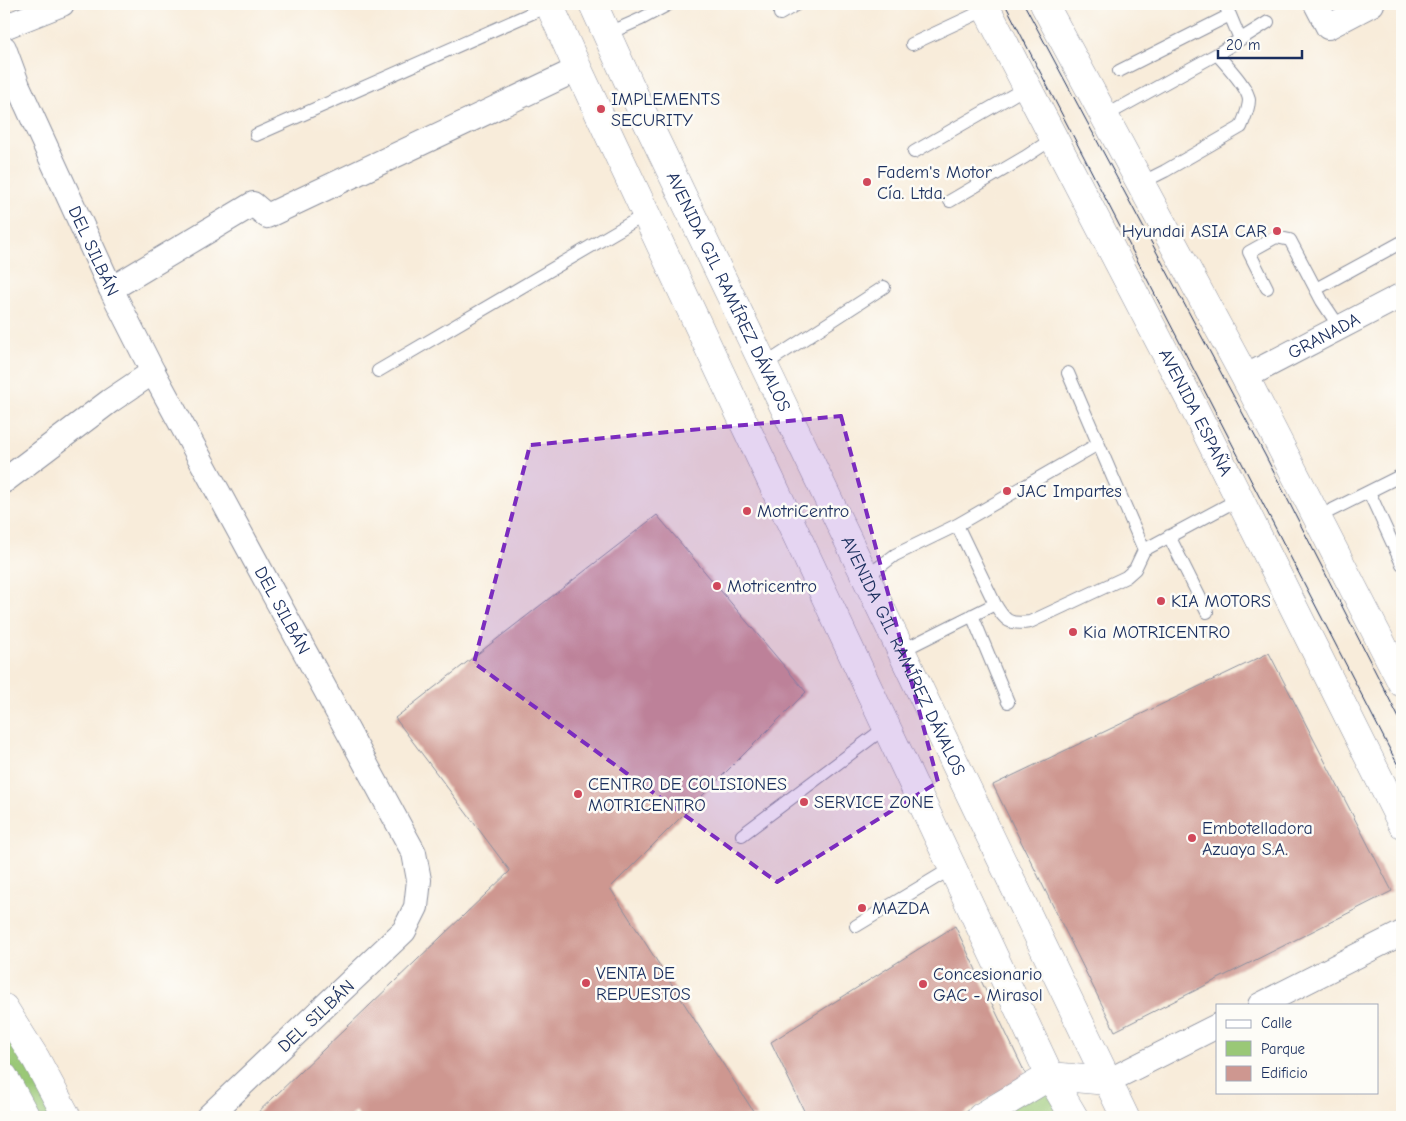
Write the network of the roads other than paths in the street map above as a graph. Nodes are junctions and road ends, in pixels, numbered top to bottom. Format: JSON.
{"nodes":[{"id":1,"x":62,"y":4,"type":"edge"},
{"id":2,"x":550,"y":4,"type":"edge"},
{"id":3,"x":593,"y":4,"type":"edge"},
{"id":4,"x":669,"y":4,"type":"edge"},
{"id":5,"x":798,"y":4,"type":"edge"},
{"id":6,"x":1044,"y":4,"type":"edge"},
{"id":7,"x":1316,"y":4,"type":"edge"},
{"id":8,"x":1372,"y":4,"type":"edge"},
{"id":9,"x":986,"y":6,"type":"edge"},
{"id":10,"x":1227,"y":9,"type":"edge"},
{"id":11,"x":780,"y":14,"type":"dead end"},
{"id":12,"x":1268,"y":22,"type":"dead end"},
{"id":13,"x":4,"y":27,"type":"edge"},
{"id":14,"x":607,"y":34,"type":"junction"},
{"id":15,"x":1240,"y":40,"type":"junction"},
{"id":16,"x":912,"y":44,"type":"dead end"},
{"id":17,"x":4,"y":48,"type":"edge"},
{"id":18,"x":1217,"y":54,"type":"junction"},
{"id":19,"x":578,"y":69,"type":"junction"},
{"id":20,"x":1119,"y":71,"type":"dead end"},
{"id":21,"x":1028,"y":87,"type":"junction"},
{"id":22,"x":1105,"y":116,"type":"junction"},
{"id":23,"x":256,"y":135,"type":"dead end"},
{"id":24,"x":1054,"y":138,"type":"junction"},
{"id":25,"x":914,"y":152,"type":"dead end"},
{"id":26,"x":1141,"y":183,"type":"junction"},
{"id":27,"x":950,"y":201,"type":"dead end"},
{"id":28,"x":646,"y":214,"type":"junction"},
{"id":29,"x":1402,"y":242,"type":"edge"},
{"id":30,"x":884,"y":287,"type":"dead end"},
{"id":31,"x":1267,"y":288,"type":"dead end"},
{"id":32,"x":111,"y":289,"type":"junction"},
{"id":33,"x":1316,"y":289,"type":"junction"},
{"id":34,"x":1402,"y":295,"type":"edge"},
{"id":35,"x":1340,"y":328,"type":"junction"},
{"id":36,"x":764,"y":365,"type":"junction"},
{"id":37,"x":153,"y":372,"type":"junction"},
{"id":38,"x":378,"y":372,"type":"dead end"},
{"id":39,"x":1068,"y":373,"type":"dead end"},
{"id":40,"x":1245,"y":377,"type":"junction"},
{"id":41,"x":1098,"y":444,"type":"junction"},
{"id":42,"x":1402,"y":476,"type":"edge"},
{"id":43,"x":4,"y":481,"type":"edge"},
{"id":44,"x":1369,"y":492,"type":"junction"},
{"id":45,"x":1239,"y":499,"type":"junction"},
{"id":46,"x":1318,"y":517,"type":"junction"},
{"id":47,"x":957,"y":525,"type":"junction"},
{"id":48,"x":1170,"y":536,"type":"junction"},
{"id":49,"x":1144,"y":550,"type":"junction"},
{"id":50,"x":1402,"y":564,"type":"edge"},
{"id":51,"x":866,"y":577,"type":"junction"},
{"id":52,"x":995,"y":604,"type":"junction"},
{"id":53,"x":1207,"y":612,"type":"dead end"},
{"id":54,"x":972,"y":615,"type":"junction"},
{"id":55,"x":901,"y":651,"type":"junction"},
{"id":56,"x":1402,"y":683,"type":"edge"},
{"id":57,"x":1008,"y":702,"type":"dead end"},
{"id":58,"x":886,"y":727,"type":"junction"},
{"id":59,"x":1402,"y":824,"type":"edge"},
{"id":60,"x":742,"y":835,"type":"dead end"},
{"id":61,"x":952,"y":868,"type":"junction"},
{"id":62,"x":856,"y":926,"type":"dead end"},
{"id":63,"x":1402,"y":933,"type":"edge"},
{"id":64,"x":1262,"y":1004,"type":"edge"},
{"id":65,"x":4,"y":1008,"type":"edge"},
{"id":66,"x":1216,"y":1027,"type":"edge"},
{"id":67,"x":1050,"y":1076,"type":"junction"},
{"id":68,"x":4,"y":1077,"type":"edge"},
{"id":69,"x":1108,"y":1081,"type":"junction"},
{"id":70,"x":1064,"y":1113,"type":"edge"},
{"id":71,"x":26,"y":1117,"type":"edge"},
{"id":72,"x":67,"y":1117,"type":"edge"},
{"id":73,"x":208,"y":1117,"type":"edge"},
{"id":74,"x":981,"y":1117,"type":"edge"},
{"id":75,"x":1126,"y":1117,"type":"edge"}],
"edges":[{"from":1,"to":13,"type":"street"},
{"from":2,"to":19,"type":"main road"},
{"from":2,"to":23,"type":"lane"},
{"from":3,"to":14,"type":"main road","name":"AVENIDA GIL RAMÍREZ DÁVALOS"},
{"from":4,"to":14,"type":"lane"},
{"from":5,"to":11,"type":"lane"},
{"from":6,"to":22,"type":"main road"},
{"from":7,"to":8,"type":"street"},
{"from":9,"to":16,"type":"lane"},
{"from":9,"to":21,"type":"main road","name":"AVENIDA ESPAÑA"},
{"from":10,"to":15,"type":"lane"},
{"from":10,"to":20,"type":"lane"},
{"from":12,"to":15,"type":"lane"},
{"from":14,"to":36,"type":"main road","name":"AVENIDA GIL RAMÍREZ DÁVALOS"},
{"from":15,"to":18,"type":"lane"},
{"from":17,"to":32,"type":"street","name":"DEL SILBÁN"},
{"from":18,"to":22,"type":"lane"},
{"from":18,"to":26,"type":"lane"},
{"from":19,"to":28,"type":"main road"},
{"from":19,"to":32,"type":"street"},
{"from":21,"to":24,"type":"main road","name":"AVENIDA ESPAÑA"},
{"from":21,"to":25,"type":"lane"},
{"from":22,"to":26,"type":"main road"},
{"from":24,"to":27,"type":"lane"},
{"from":24,"to":45,"type":"main road","name":"AVENIDA ESPAÑA"},
{"from":26,"to":40,"type":"main road"},
{"from":28,"to":38,"type":"lane"},
{"from":28,"to":58,"type":"main road"},
{"from":29,"to":33,"type":"lane"},
{"from":30,"to":36,"type":"lane"},
{"from":31,"to":33,"type":"lane"},
{"from":32,"to":37,"type":"street","name":"DEL SILBÁN"},
{"from":33,"to":35,"type":"lane"},
{"from":34,"to":35,"type":"street","name":"GRANADA"},
{"from":35,"to":40,"type":"street","name":"GRANADA"},
{"from":36,"to":51,"type":"main road","name":"AVENIDA GIL RAMÍREZ DÁVALOS"},
{"from":37,"to":43,"type":"street"},
{"from":37,"to":73,"type":"street","name":"DEL SILBÁN"},
{"from":39,"to":41,"type":"lane"},
{"from":40,"to":46,"type":"main road"},
{"from":41,"to":47,"type":"lane"},
{"from":41,"to":49,"type":"lane"},
{"from":42,"to":44,"type":"lane"},
{"from":44,"to":46,"type":"lane"},
{"from":44,"to":50,"type":"lane"},
{"from":45,"to":48,"type":"lane"},
{"from":45,"to":59,"type":"main road","name":"AVENIDA ESPAÑA"},
{"from":46,"to":56,"type":"main road"},
{"from":47,"to":51,"type":"lane"},
{"from":47,"to":52,"type":"lane"},
{"from":48,"to":49,"type":"lane"},
{"from":48,"to":53,"type":"lane"},
{"from":49,"to":52,"type":"lane"},
{"from":51,"to":55,"type":"main road","name":"AVENIDA GIL RAMÍREZ DÁVALOS"},
{"from":52,"to":54,"type":"lane"},
{"from":54,"to":55,"type":"lane"},
{"from":54,"to":57,"type":"lane"},
{"from":55,"to":69,"type":"main road","name":"AVENIDA GIL RAMÍREZ DÁVALOS"},
{"from":58,"to":60,"type":"lane"},
{"from":58,"to":61,"type":"main road"},
{"from":61,"to":62,"type":"lane"},
{"from":61,"to":67,"type":"main road"},
{"from":63,"to":64,"type":"street"},
{"from":65,"to":72,"type":"main road"},
{"from":66,"to":69,"type":"street"},
{"from":67,"to":69,"type":"main road"},
{"from":67,"to":70,"type":"main road"},
{"from":67,"to":74,"type":"main road"},
{"from":68,"to":71,"type":"main road"},
{"from":69,"to":70,"type":"main road"},
{"from":69,"to":75,"type":"main road","name":"AVENIDA GIL RAMÍREZ DÁVALOS"}]}
